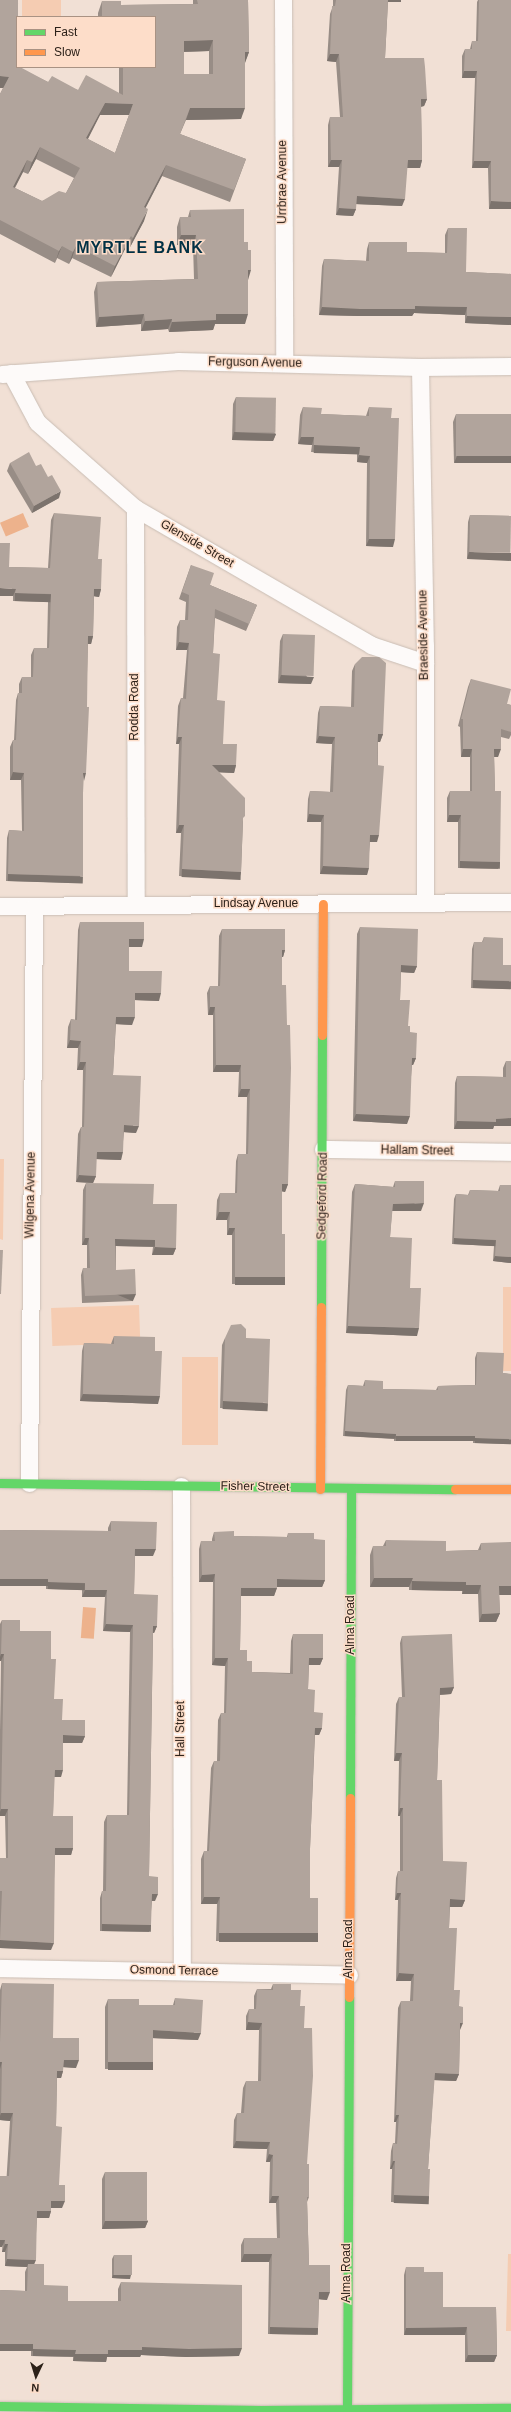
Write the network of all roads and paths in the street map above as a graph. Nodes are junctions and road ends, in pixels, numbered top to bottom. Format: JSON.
{"nodes":[{"id":1,"x":283,"y":0,"type":"edge"},
{"id":2,"x":284,"y":363,"type":"junction"},
{"id":3,"x":511,"y":366,"type":"edge"},
{"id":4,"x":420,"y":367,"type":"junction"},
{"id":5,"x":5,"y":373,"type":"edge"},
{"id":6,"x":135,"y":508,"type":"junction"},
{"id":7,"x":425,"y":663,"type":"junction"},
{"id":8,"x":511,"y":902,"type":"edge"},
{"id":9,"x":425,"y":903,"type":"junction"},
{"id":10,"x":324,"y":904,"type":"junction"},
{"id":11,"x":136,"y":905,"type":"junction"},
{"id":12,"x":0,"y":906,"type":"edge"},
{"id":13,"x":34,"y":906,"type":"junction"},
{"id":14,"x":323,"y":1149,"type":"junction"},
{"id":15,"x":511,"y":1152,"type":"edge"},
{"id":16,"x":0,"y":1483,"type":"edge"},
{"id":17,"x":28,"y":1483,"type":"junction"},
{"id":18,"x":181,"y":1486,"type":"junction"},
{"id":19,"x":320,"y":1489,"type":"junction"},
{"id":20,"x":351,"y":1489,"type":"junction"},
{"id":21,"x":511,"y":1489,"type":"edge"},
{"id":22,"x":0,"y":1968,"type":"edge"},
{"id":23,"x":182,"y":1972,"type":"junction"},
{"id":24,"x":349,"y":1975,"type":"junction"},
{"id":25,"x":0,"y":2406,"type":"edge"},
{"id":26,"x":347,"y":2409,"type":"junction"},
{"id":27,"x":501,"y":2410,"type":"edge"},
{"id":28,"x":261,"y":2411,"type":"edge"}],
"edges":[{"from":1,"to":2,"type":"street","name":"Urrbrae Avenue"},
{"from":2,"to":4,"type":"street","name":"Ferguson Avenue"},
{"from":2,"to":5,"type":"street","name":"Ferguson Avenue"},
{"from":3,"to":4,"type":"street","name":"Ferguson Avenue"},
{"from":4,"to":7,"type":"street","name":"Braeside Avenue"},
{"from":5,"to":6,"type":"street","name":"Glenside Street"},
{"from":6,"to":7,"type":"street","name":"Glenside Street"},
{"from":6,"to":11,"type":"street","name":"Rodda Road"},
{"from":7,"to":9,"type":"street","name":"Braeside Avenue"},
{"from":8,"to":9,"type":"street","name":"Lindsay Avenue"},
{"from":9,"to":10,"type":"street","name":"Lindsay Avenue"},
{"from":10,"to":11,"type":"street","name":"Lindsay Avenue"},
{"from":10,"to":14,"type":"street","name":"Sedgeford Road"},
{"from":11,"to":13,"type":"street","name":"Lindsay Avenue"},
{"from":12,"to":13,"type":"street","name":"Lindsay Avenue"},
{"from":13,"to":17,"type":"street","name":"Wilgena Avenue"},
{"from":14,"to":15,"type":"street","name":"Hallam Street"},
{"from":14,"to":19,"type":"street","name":"Sedgeford Road"},
{"from":16,"to":17,"type":"street","name":"Fisher Street"},
{"from":17,"to":18,"type":"street","name":"Fisher Street"},
{"from":18,"to":19,"type":"street","name":"Fisher Street"},
{"from":18,"to":23,"type":"street","name":"Hall Street"},
{"from":19,"to":20,"type":"street","name":"Fisher Street"},
{"from":20,"to":21,"type":"street","name":"Fisher Street"},
{"from":20,"to":24,"type":"street","name":"Alma Road"},
{"from":22,"to":23,"type":"street","name":"Osmond Terrace"},
{"from":23,"to":24,"type":"street","name":"Osmond Terrace"},
{"from":24,"to":26,"type":"street","name":"Alma Road"},
{"from":25,"to":28,"type":"street"},
{"from":26,"to":27,"type":"street"},
{"from":26,"to":28,"type":"street"}]}
